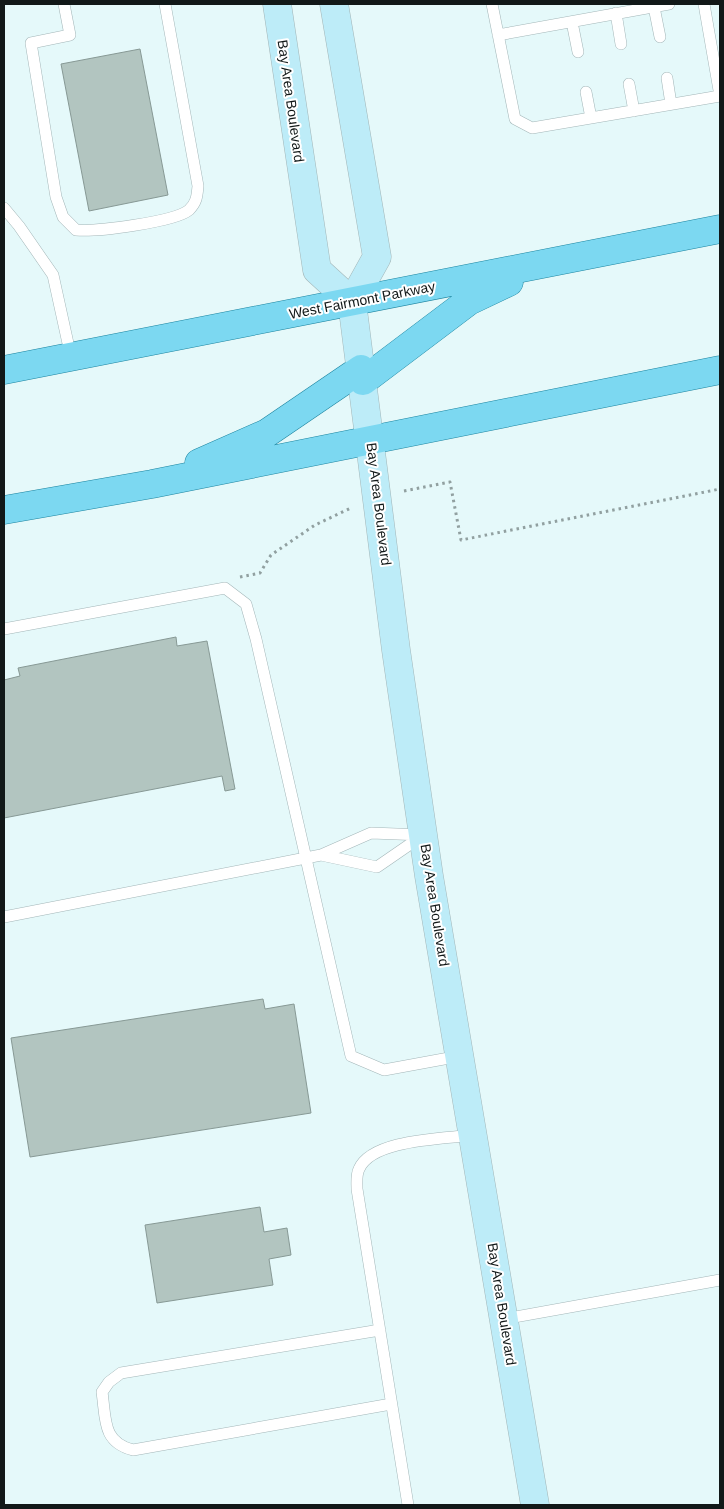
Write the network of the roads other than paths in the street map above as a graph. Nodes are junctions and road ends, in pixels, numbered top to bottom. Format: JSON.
{"nodes":[{"id":1,"x":64,"y":4,"type":"edge"},
{"id":2,"x":166,"y":4,"type":"edge"},
{"id":3,"x":277,"y":4,"type":"edge"},
{"id":4,"x":334,"y":4,"type":"edge"},
{"id":5,"x":492,"y":4,"type":"edge"},
{"id":6,"x":669,"y":4,"type":"edge"},
{"id":7,"x":704,"y":4,"type":"edge"},
{"id":8,"x":654,"y":6,"type":"junction"},
{"id":9,"x":616,"y":13,"type":"junction"},
{"id":10,"x":572,"y":22,"type":"junction"},
{"id":11,"x":498,"y":35,"type":"junction"},
{"id":12,"x":660,"y":37,"type":"dead end"},
{"id":13,"x":621,"y":44,"type":"dead end"},
{"id":14,"x":578,"y":52,"type":"dead end"},
{"id":15,"x":667,"y":78,"type":"dead end"},
{"id":16,"x":629,"y":84,"type":"dead end"},
{"id":17,"x":586,"y":92,"type":"dead end"},
{"id":18,"x":720,"y":96,"type":"edge"},
{"id":19,"x":672,"y":104,"type":"junction"},
{"id":20,"x":634,"y":110,"type":"junction"},
{"id":21,"x":591,"y":118,"type":"junction"},
{"id":22,"x":4,"y":208,"type":"edge"},
{"id":23,"x":720,"y":229,"type":"edge"},
{"id":24,"x":546,"y":264,"type":"junction"},
{"id":25,"x":352,"y":302,"type":"junction"},
{"id":26,"x":71,"y":357,"type":"junction"},
{"id":27,"x":4,"y":370,"type":"edge"},
{"id":28,"x":720,"y":370,"type":"edge"},
{"id":29,"x":362,"y":375,"type":"junction"},
{"id":30,"x":370,"y":440,"type":"junction"},
{"id":31,"x":152,"y":484,"type":"junction"},
{"id":32,"x":4,"y":510,"type":"edge"},
{"id":33,"x":4,"y":629,"type":"edge"},
{"id":34,"x":423,"y":834,"type":"junction"},
{"id":35,"x":321,"y":855,"type":"junction"},
{"id":36,"x":306,"y":858,"type":"junction"},
{"id":37,"x":4,"y":917,"type":"edge"},
{"id":38,"x":460,"y":1056,"type":"junction"},
{"id":39,"x":473,"y":1135,"type":"junction"},
{"id":40,"x":720,"y":1280,"type":"edge"},
{"id":41,"x":504,"y":1319,"type":"junction"},
{"id":42,"x":380,"y":1330,"type":"junction"},
{"id":43,"x":392,"y":1404,"type":"junction"},
{"id":44,"x":408,"y":1505,"type":"edge"},
{"id":45,"x":535,"y":1505,"type":"edge"}],
"edges":[{"from":1,"to":2,"type":"lane"},
{"from":3,"to":25,"type":"main road","name":"Bay Area Boulevard"},
{"from":4,"to":25,"type":"main road"},
{"from":5,"to":11,"type":"lane"},
{"from":6,"to":8,"type":"lane"},
{"from":7,"to":18,"type":"lane"},
{"from":8,"to":9,"type":"lane"},
{"from":8,"to":12,"type":"lane"},
{"from":9,"to":10,"type":"lane"},
{"from":9,"to":13,"type":"lane"},
{"from":10,"to":11,"type":"lane"},
{"from":10,"to":14,"type":"lane"},
{"from":11,"to":21,"type":"lane"},
{"from":15,"to":19,"type":"lane"},
{"from":16,"to":20,"type":"lane"},
{"from":17,"to":21,"type":"lane"},
{"from":18,"to":19,"type":"lane"},
{"from":19,"to":20,"type":"lane"},
{"from":20,"to":21,"type":"lane"},
{"from":22,"to":26,"type":"lane"},
{"from":23,"to":24,"type":"main road","name":"West Fairmont Parkway"},
{"from":24,"to":25,"type":"main road","name":"West Fairmont Parkway"},
{"from":24,"to":29,"type":"main road"},
{"from":25,"to":26,"type":"main road","name":"West Fairmont Parkway"},
{"from":25,"to":29,"type":"main road","name":"Bay Area Boulevard"},
{"from":26,"to":27,"type":"main road","name":"West Fairmont Parkway"},
{"from":28,"to":30,"type":"main road"},
{"from":29,"to":30,"type":"main road","name":"Bay Area Boulevard"},
{"from":29,"to":31,"type":"main road"},
{"from":30,"to":31,"type":"main road"},
{"from":30,"to":34,"type":"main road","name":"Bay Area Boulevard"},
{"from":31,"to":32,"type":"main road"},
{"from":33,"to":36,"type":"lane"},
{"from":34,"to":35,"type":"lane"},
{"from":34,"to":35,"type":"lane"},
{"from":34,"to":38,"type":"main road","name":"Bay Area Boulevard"},
{"from":35,"to":36,"type":"lane"},
{"from":36,"to":37,"type":"lane"},
{"from":36,"to":38,"type":"lane"},
{"from":38,"to":39,"type":"main road","name":"Bay Area Boulevard"},
{"from":39,"to":41,"type":"main road","name":"Bay Area Boulevard"},
{"from":39,"to":42,"type":"lane"},
{"from":40,"to":41,"type":"lane"},
{"from":41,"to":45,"type":"main road","name":"Bay Area Boulevard"},
{"from":42,"to":43,"type":"lane"},
{"from":42,"to":43,"type":"lane"},
{"from":43,"to":44,"type":"lane"}]}
